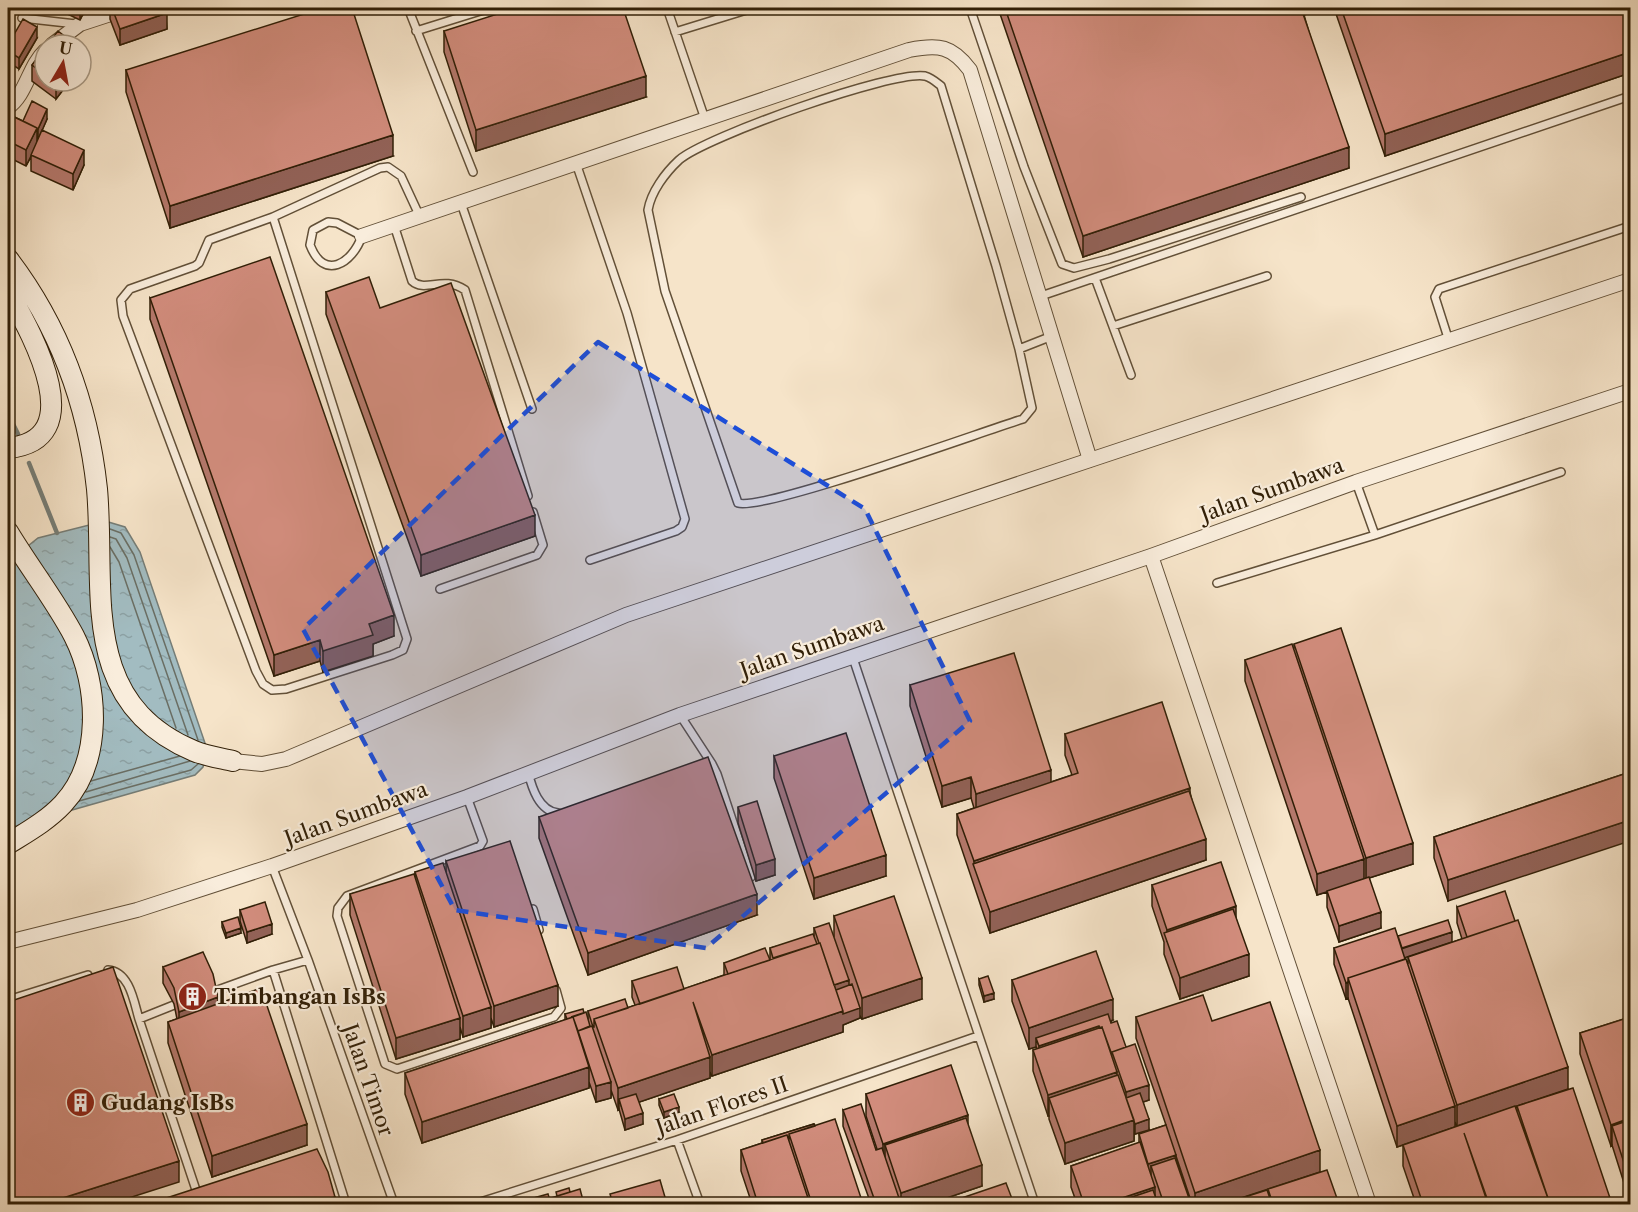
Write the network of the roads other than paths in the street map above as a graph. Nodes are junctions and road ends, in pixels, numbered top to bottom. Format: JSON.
{"nodes":[{"id":1,"x":129,"y":8,"type":"edge"},
{"id":2,"x":408,"y":8,"type":"edge"},
{"id":3,"x":490,"y":8,"type":"edge"},
{"id":4,"x":667,"y":8,"type":"edge"},
{"id":5,"x":753,"y":8,"type":"edge"},
{"id":6,"x":970,"y":8,"type":"edge"},
{"id":7,"x":22,"y":18,"type":"edge"},
{"id":8,"x":81,"y":24,"type":"junction"},
{"id":9,"x":416,"y":31,"type":"junction"},
{"id":10,"x":675,"y":32,"type":"junction"},
{"id":11,"x":69,"y":33,"type":"edge"},
{"id":12,"x":33,"y":67,"type":"edge"},
{"id":13,"x":1630,"y":96,"type":"edge"},
{"id":14,"x":8,"y":107,"type":"edge"},
{"id":15,"x":705,"y":119,"type":"junction"},
{"id":16,"x":576,"y":164,"type":"junction"},
{"id":17,"x":473,"y":172,"type":"dead end"},
{"id":18,"x":1301,"y":197,"type":"dead end"},
{"id":19,"x":461,"y":203,"type":"junction"},
{"id":20,"x":273,"y":217,"type":"junction"},
{"id":21,"x":420,"y":217,"type":"junction"},
{"id":22,"x":394,"y":225,"type":"junction"},
{"id":23,"x":1630,"y":226,"type":"edge"},
{"id":24,"x":362,"y":236,"type":"junction"},
{"id":25,"x":8,"y":259,"type":"edge"},
{"id":26,"x":1267,"y":276,"type":"dead end"},
{"id":27,"x":1095,"y":278,"type":"junction"},
{"id":28,"x":1630,"y":280,"type":"edge"},
{"id":29,"x":8,"y":291,"type":"edge"},
{"id":30,"x":1038,"y":297,"type":"junction"},
{"id":31,"x":1113,"y":326,"type":"junction"},
{"id":32,"x":1052,"y":336,"type":"junction"},
{"id":33,"x":1449,"y":341,"type":"junction"},
{"id":34,"x":1019,"y":349,"type":"junction"},
{"id":35,"x":1131,"y":375,"type":"dead end"},
{"id":36,"x":1630,"y":394,"type":"edge"},
{"id":37,"x":532,"y":409,"type":"dead end"},
{"id":38,"x":8,"y":448,"type":"edge"},
{"id":39,"x":1090,"y":460,"type":"junction"},
{"id":40,"x":1561,"y":472,"type":"dead end"},
{"id":41,"x":1358,"y":488,"type":"junction"},
{"id":42,"x":8,"y":532,"type":"edge"},
{"id":43,"x":1375,"y":535,"type":"junction"},
{"id":44,"x":1151,"y":556,"type":"junction"},
{"id":45,"x":590,"y":560,"type":"dead end"},
{"id":46,"x":1217,"y":583,"type":"dead end"},
{"id":47,"x":440,"y":589,"type":"dead end"},
{"id":48,"x":852,"y":655,"type":"junction"},
{"id":49,"x":680,"y":716,"type":"junction"},
{"id":50,"x":233,"y":761,"type":"joint"},
{"id":51,"x":712,"y":764,"type":"junction"},
{"id":52,"x":691,"y":771,"type":"edge"},
{"id":53,"x":530,"y":777,"type":"junction"},
{"id":54,"x":469,"y":802,"type":"junction"},
{"id":55,"x":564,"y":812,"type":"edge"},
{"id":56,"x":8,"y":844,"type":"edge"},
{"id":57,"x":272,"y":866,"type":"junction"},
{"id":58,"x":753,"y":883,"type":"edge"},
{"id":59,"x":533,"y":909,"type":"edge"},
{"id":60,"x":8,"y":942,"type":"edge"},
{"id":61,"x":542,"y":942,"type":"edge"},
{"id":62,"x":308,"y":960,"type":"junction"},
{"id":63,"x":104,"y":970,"type":"edge"},
{"id":64,"x":273,"y":970,"type":"junction"},
{"id":65,"x":93,"y":974,"type":"edge"},
{"id":66,"x":555,"y":986,"type":"edge"},
{"id":67,"x":215,"y":991,"type":"edge"},
{"id":68,"x":8,"y":1000,"type":"edge"},
{"id":69,"x":174,"y":1005,"type":"edge"},
{"id":70,"x":139,"y":1019,"type":"junction"},
{"id":71,"x":978,"y":1036,"type":"junction"},
{"id":72,"x":677,"y":1140,"type":"junction"},
{"id":73,"x":331,"y":1152,"type":"junction"},
{"id":74,"x":320,"y":1155,"type":"edge"},
{"id":75,"x":209,"y":1192,"type":"edge"},
{"id":76,"x":198,"y":1196,"type":"junction"},
{"id":77,"x":189,"y":1199,"type":"edge"},
{"id":78,"x":346,"y":1204,"type":"edge"},
{"id":79,"x":394,"y":1204,"type":"edge"},
{"id":80,"x":474,"y":1204,"type":"edge"},
{"id":81,"x":700,"y":1204,"type":"edge"},
{"id":82,"x":1035,"y":1204,"type":"edge"},
{"id":83,"x":1369,"y":1204,"type":"edge"}],
"edges":[{"from":1,"to":8,"type":"street"},
{"from":2,"to":9,"type":"lane"},
{"from":3,"to":9,"type":"lane"},
{"from":4,"to":10,"type":"lane"},
{"from":5,"to":10,"type":"lane"},
{"from":6,"to":18,"type":"lane"},
{"from":7,"to":8,"type":"lane"},
{"from":8,"to":11,"type":"street"},
{"from":9,"to":17,"type":"lane"},
{"from":10,"to":15,"type":"lane"},
{"from":12,"to":14,"type":"street"},
{"from":13,"to":27,"type":"lane"},
{"from":15,"to":16,"type":"street"},
{"from":15,"to":30,"type":"street"},
{"from":16,"to":19,"type":"street"},
{"from":16,"to":45,"type":"lane"},
{"from":19,"to":21,"type":"street"},
{"from":19,"to":37,"type":"lane"},
{"from":20,"to":20,"type":"lane"},
{"from":20,"to":21,"type":"lane"},
{"from":21,"to":22,"type":"street"},
{"from":22,"to":24,"type":"street"},
{"from":22,"to":47,"type":"lane"},
{"from":23,"to":33,"type":"lane"},
{"from":24,"to":24,"type":"lane"},
{"from":25,"to":50,"type":"main road"},
{"from":26,"to":31,"type":"lane"},
{"from":27,"to":30,"type":"lane"},
{"from":27,"to":31,"type":"lane"},
{"from":28,"to":33,"type":"street"},
{"from":29,"to":38,"type":"main road"},
{"from":30,"to":32,"type":"street"},
{"from":31,"to":35,"type":"lane"},
{"from":32,"to":34,"type":"lane"},
{"from":32,"to":39,"type":"street"},
{"from":33,"to":39,"type":"street"},
{"from":34,"to":34,"type":"lane"},
{"from":36,"to":41,"type":"street","name":"Jalan Sumbawa"},
{"from":39,"to":50,"type":"street"},
{"from":40,"to":43,"type":"lane"},
{"from":41,"to":43,"type":"lane"},
{"from":41,"to":44,"type":"street","name":"Jalan Sumbawa"},
{"from":42,"to":56,"type":"main road"},
{"from":43,"to":46,"type":"lane"},
{"from":44,"to":48,"type":"street","name":"Jalan Sumbawa"},
{"from":44,"to":83,"type":"street"},
{"from":48,"to":49,"type":"street","name":"Jalan Sumbawa"},
{"from":48,"to":71,"type":"lane"},
{"from":49,"to":51,"type":"lane"},
{"from":49,"to":53,"type":"street","name":"Jalan Sumbawa"},
{"from":51,"to":52,"type":"lane"},
{"from":51,"to":58,"type":"lane"},
{"from":53,"to":54,"type":"street","name":"Jalan Sumbawa"},
{"from":53,"to":55,"type":"lane"},
{"from":54,"to":57,"type":"street","name":"Jalan Sumbawa"},
{"from":54,"to":66,"type":"lane"},
{"from":57,"to":60,"type":"street","name":"Jalan Sumbawa"},
{"from":57,"to":62,"type":"lane","name":"Jalan Timor"},
{"from":59,"to":61,"type":"lane"},
{"from":62,"to":64,"type":"lane"},
{"from":62,"to":79,"type":"lane","name":"Jalan Timor"},
{"from":63,"to":70,"type":"lane"},
{"from":64,"to":67,"type":"lane"},
{"from":64,"to":73,"type":"lane"},
{"from":65,"to":68,"type":"lane"},
{"from":69,"to":70,"type":"lane"},
{"from":70,"to":76,"type":"lane"},
{"from":71,"to":72,"type":"lane","name":"Jalan Flores II"},
{"from":71,"to":82,"type":"lane"},
{"from":72,"to":80,"type":"lane","name":"Jalan Flores II"},
{"from":72,"to":81,"type":"lane"},
{"from":73,"to":74,"type":"lane"},
{"from":73,"to":78,"type":"lane"},
{"from":75,"to":76,"type":"lane"},
{"from":76,"to":77,"type":"lane"}]}
